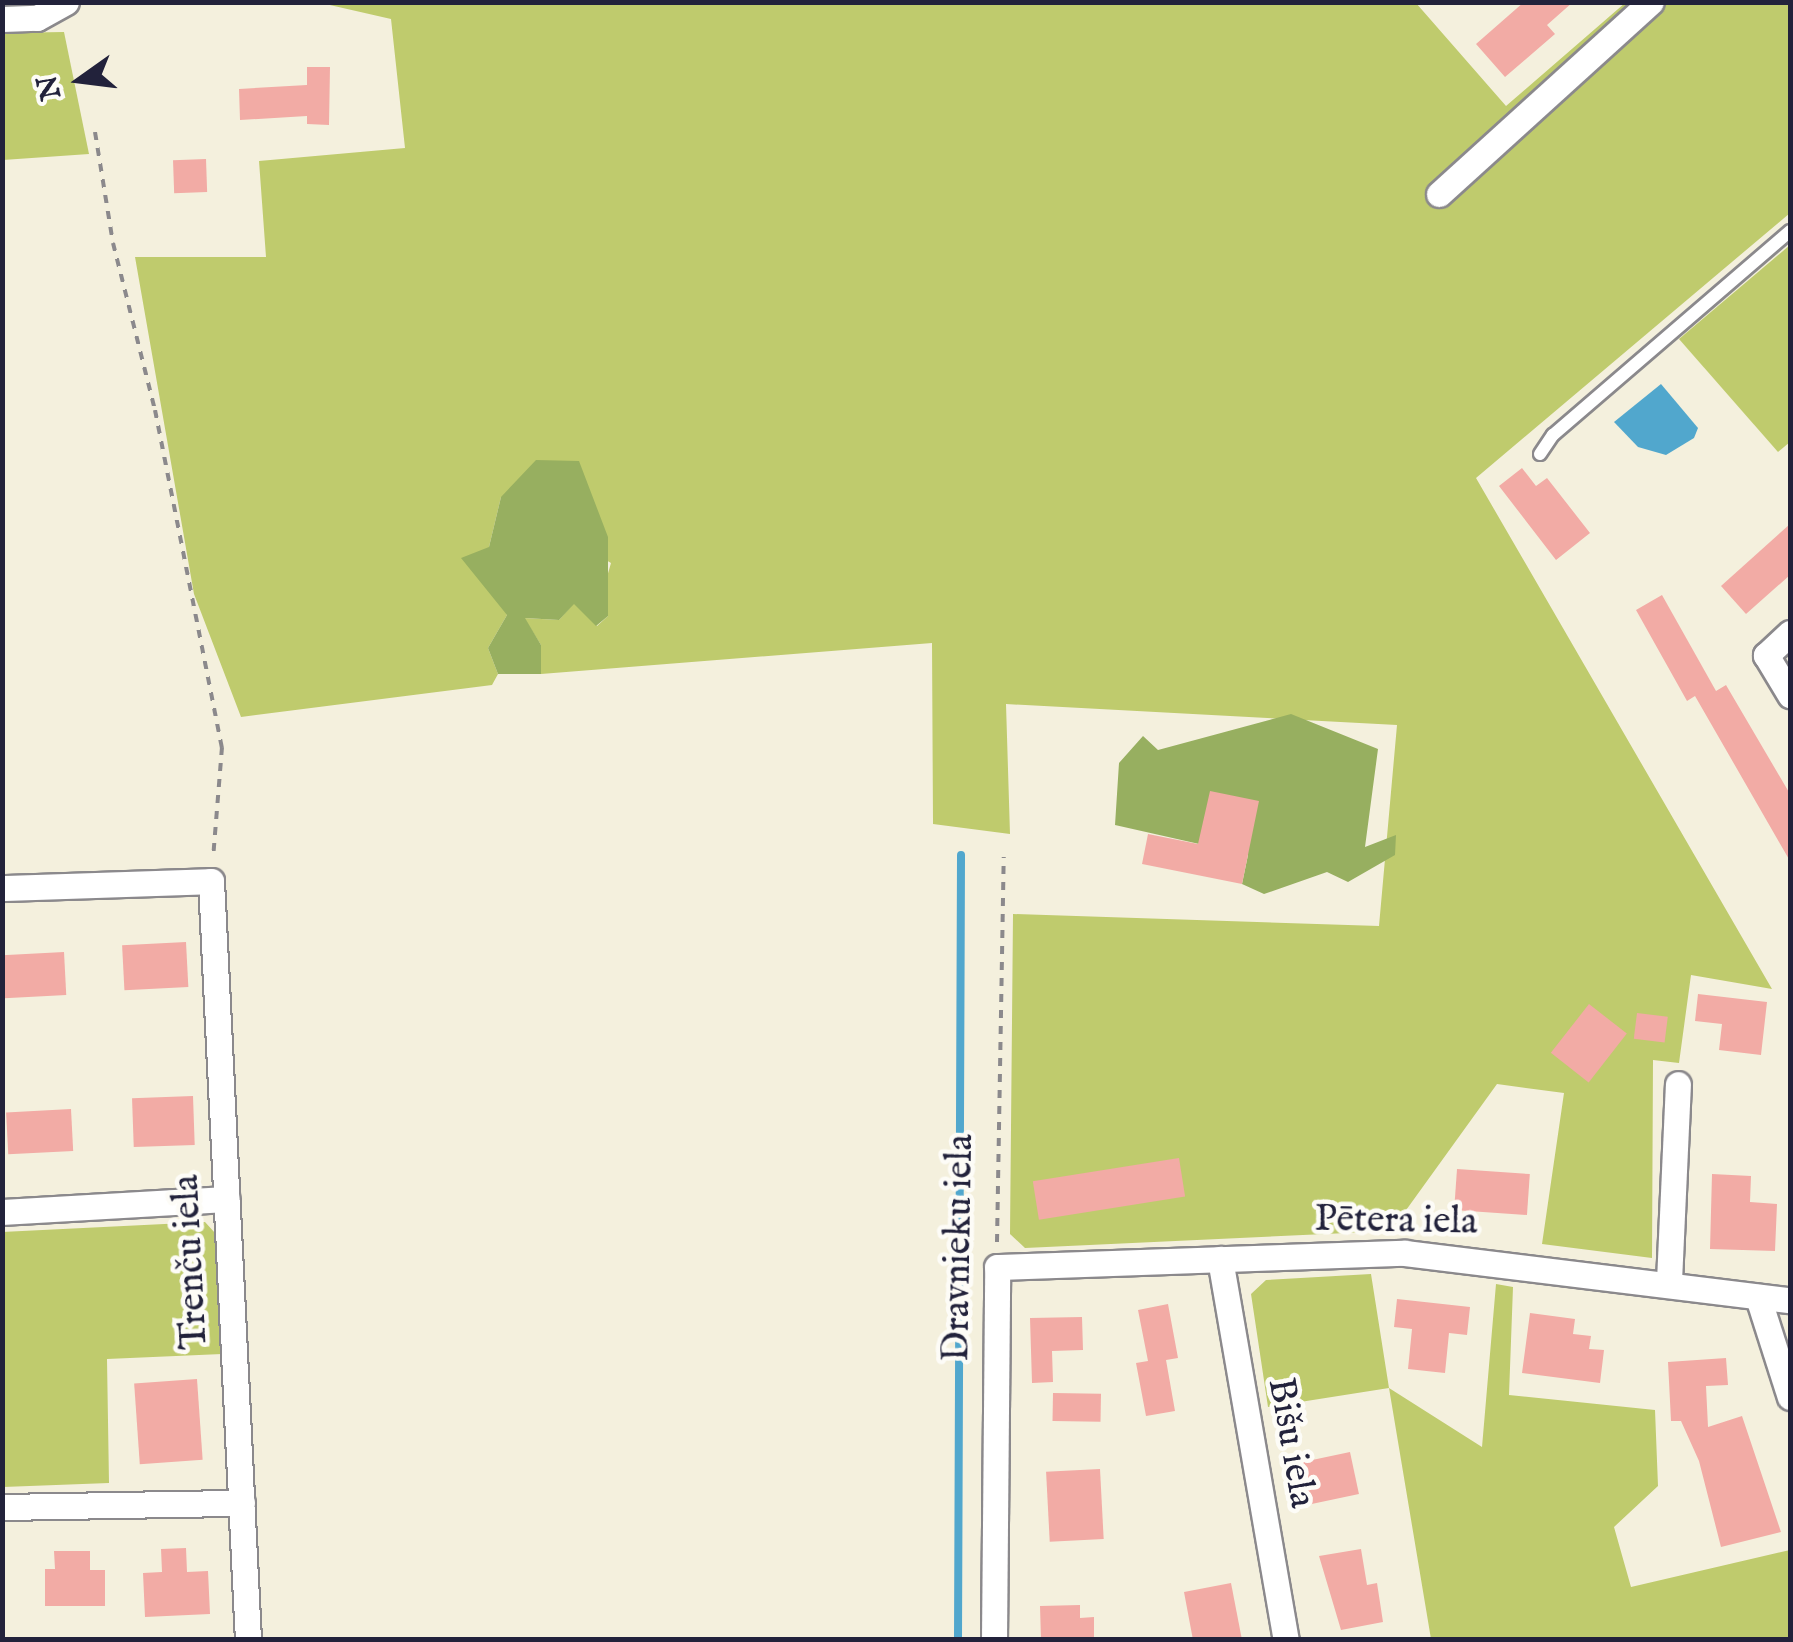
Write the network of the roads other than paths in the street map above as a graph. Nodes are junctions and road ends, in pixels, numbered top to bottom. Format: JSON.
{"nodes":[{"id":1,"x":66,"y":2,"type":"edge"},
{"id":2,"x":1651,"y":2,"type":"edge"},
{"id":3,"x":2,"y":18,"type":"edge"},
{"id":4,"x":1438,"y":194,"type":"dead end"},
{"id":5,"x":1790,"y":232,"type":"edge"},
{"id":6,"x":1540,"y":454,"type":"dead end"},
{"id":7,"x":1790,"y":633,"type":"edge"},
{"id":8,"x":1790,"y":696,"type":"edge"},
{"id":9,"x":2,"y":888,"type":"edge"},
{"id":10,"x":1678,"y":1084,"type":"dead end"},
{"id":11,"x":226,"y":1199,"type":"junction"},
{"id":12,"x":2,"y":1212,"type":"edge"},
{"id":13,"x":1220,"y":1259,"type":"junction"},
{"id":14,"x":997,"y":1267,"type":"joint"},
{"id":15,"x":1669,"y":1280,"type":"junction"},
{"id":16,"x":1758,"y":1297,"type":"junction"},
{"id":17,"x":1790,"y":1300,"type":"edge"},
{"id":18,"x":1790,"y":1397,"type":"edge"},
{"id":19,"x":242,"y":1503,"type":"junction"},
{"id":20,"x":2,"y":1507,"type":"edge"},
{"id":21,"x":248,"y":1640,"type":"edge"},
{"id":22,"x":994,"y":1640,"type":"edge"},
{"id":23,"x":1286,"y":1640,"type":"edge"}],
"edges":[{"from":1,"to":3,"type":"street"},
{"from":2,"to":4,"type":"street"},
{"from":5,"to":6,"type":"lane"},
{"from":7,"to":8,"type":"street"},
{"from":9,"to":11,"type":"street","name":"Trenču iela"},
{"from":10,"to":15,"type":"street"},
{"from":11,"to":12,"type":"street"},
{"from":11,"to":19,"type":"street","name":"Trenču iela"},
{"from":13,"to":14,"type":"street","name":"Pētera iela"},
{"from":13,"to":15,"type":"street","name":"Pētera iela"},
{"from":13,"to":23,"type":"street","name":"Bišu iela"},
{"from":14,"to":22,"type":"street","name":"Dravnieku iela"},
{"from":15,"to":16,"type":"street","name":"Pētera iela"},
{"from":16,"to":17,"type":"street","name":"Pētera iela"},
{"from":16,"to":18,"type":"street"},
{"from":19,"to":20,"type":"street"},
{"from":19,"to":21,"type":"street","name":"Trenču iela"}]}
